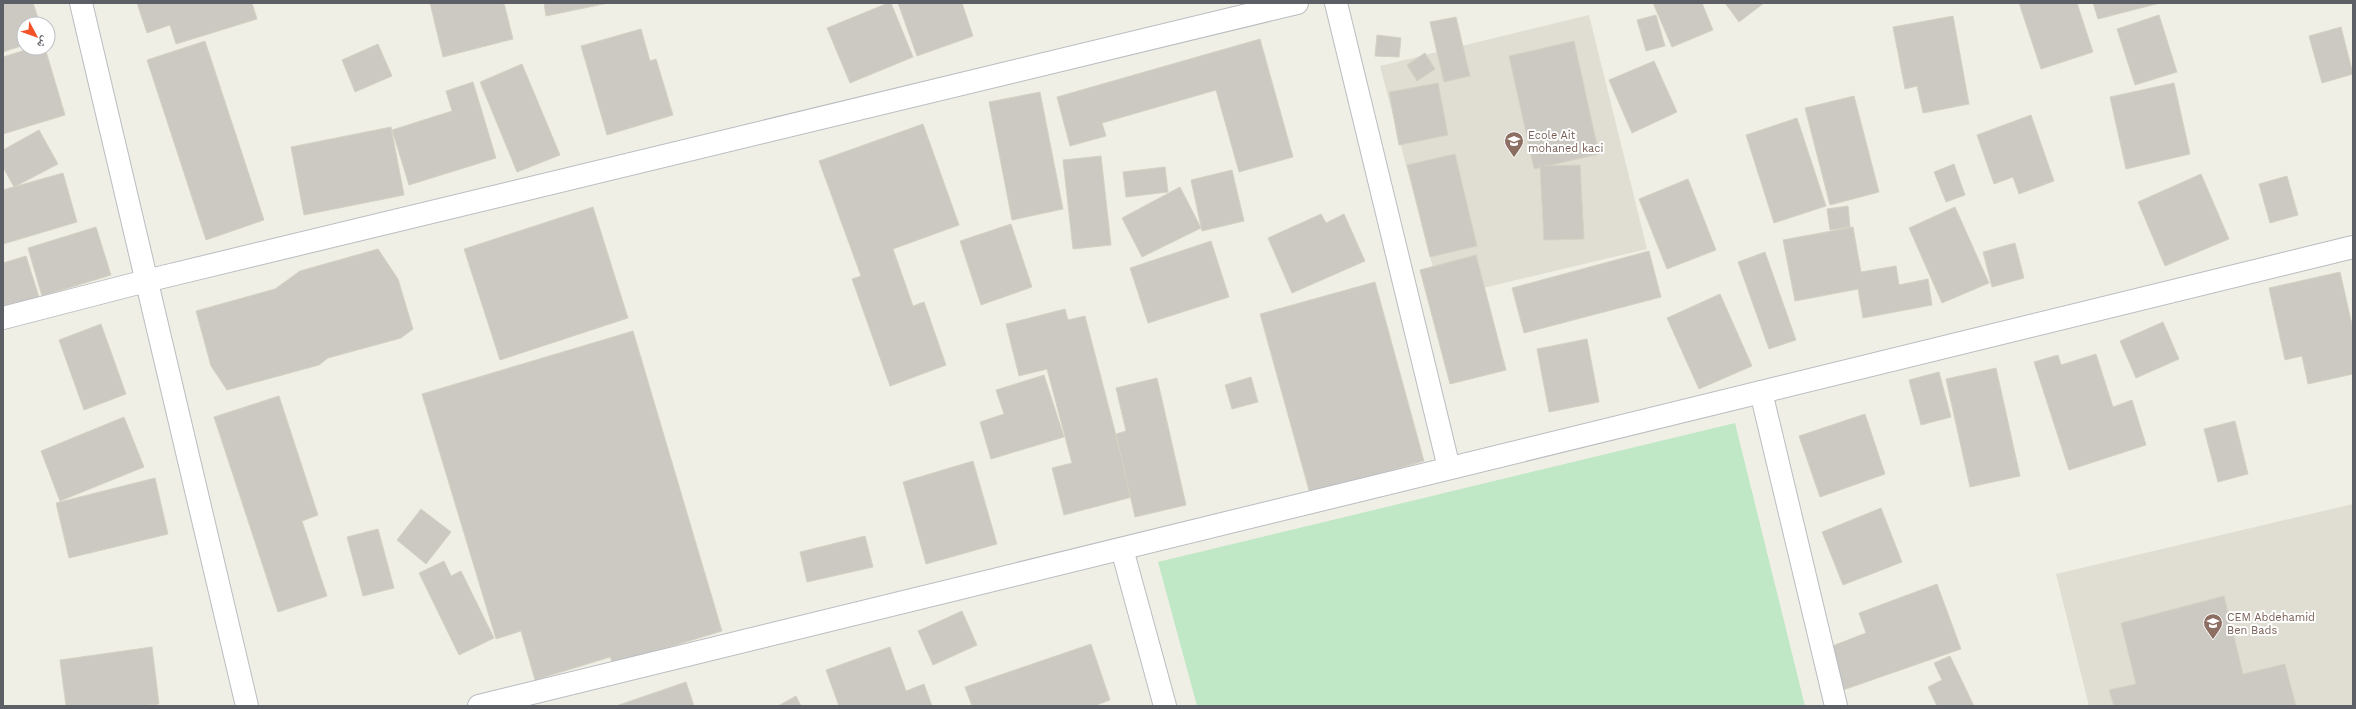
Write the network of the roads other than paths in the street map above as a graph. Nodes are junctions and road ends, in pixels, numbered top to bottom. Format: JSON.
{"nodes":[{"id":1,"x":80,"y":3,"type":"edge"},
{"id":2,"x":1297,"y":3,"type":"edge"},
{"id":3,"x":1336,"y":3,"type":"edge"},
{"id":4,"x":2353,"y":247,"type":"edge"},
{"id":5,"x":146,"y":280,"type":"junction"},
{"id":6,"x":3,"y":318,"type":"edge"},
{"id":7,"x":1762,"y":392,"type":"junction"},
{"id":8,"x":1449,"y":468,"type":"junction"},
{"id":9,"x":1122,"y":549,"type":"junction"},
{"id":10,"x":247,"y":706,"type":"edge"},
{"id":11,"x":479,"y":706,"type":"edge"},
{"id":12,"x":1165,"y":706,"type":"edge"},
{"id":13,"x":1836,"y":706,"type":"edge"}],
"edges":[{"from":1,"to":5,"type":"street"},
{"from":2,"to":5,"type":"street"},
{"from":3,"to":8,"type":"street"},
{"from":4,"to":7,"type":"street"},
{"from":5,"to":6,"type":"street"},
{"from":5,"to":10,"type":"street"},
{"from":7,"to":8,"type":"street"},
{"from":7,"to":13,"type":"street"},
{"from":8,"to":9,"type":"street"},
{"from":9,"to":11,"type":"street"},
{"from":9,"to":12,"type":"street"}]}
